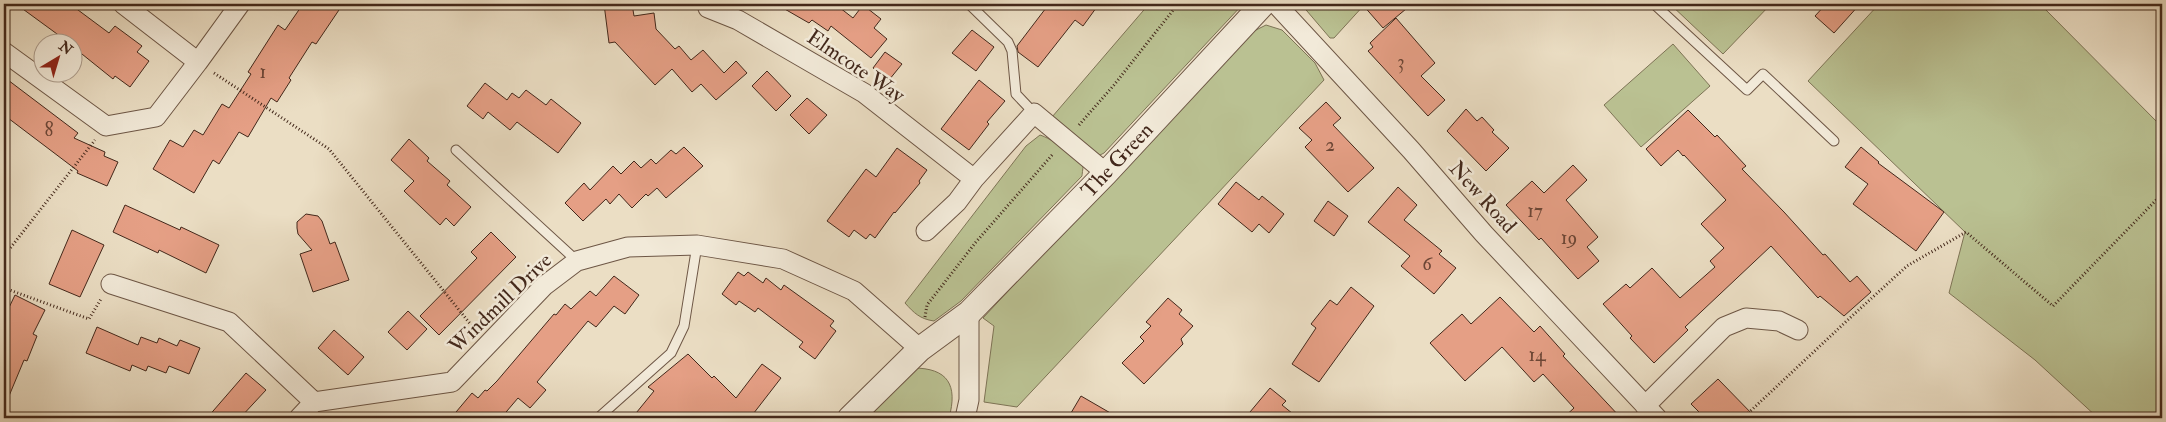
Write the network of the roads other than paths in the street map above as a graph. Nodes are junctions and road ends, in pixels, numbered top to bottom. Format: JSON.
{"nodes":[{"id":1,"x":123,"y":4,"type":"edge"},
{"id":2,"x":240,"y":4,"type":"edge"},
{"id":3,"x":707,"y":4,"type":"edge"},
{"id":4,"x":969,"y":4,"type":"edge"},
{"id":5,"x":1263,"y":4,"type":"edge"},
{"id":6,"x":1276,"y":4,"type":"edge"},
{"id":7,"x":1654,"y":4,"type":"edge"},
{"id":8,"x":4,"y":52,"type":"edge"},
{"id":9,"x":198,"y":62,"type":"junction"},
{"id":10,"x":1034,"y":113,"type":"junction"},
{"id":11,"x":1834,"y":141,"type":"dead end"},
{"id":12,"x":456,"y":150,"type":"dead end"},
{"id":13,"x":1106,"y":173,"type":"junction"},
{"id":14,"x":974,"y":179,"type":"junction"},
{"id":15,"x":926,"y":231,"type":"dead end"},
{"id":16,"x":697,"y":245,"type":"junction"},
{"id":17,"x":578,"y":261,"type":"junction"},
{"id":18,"x":111,"y":284,"type":"road end"},
{"id":19,"x":969,"y":313,"type":"junction"},
{"id":20,"x":1798,"y":330,"type":"dead end"},
{"id":21,"x":920,"y":349,"type":"junction"},
{"id":22,"x":314,"y":402,"type":"junction"},
{"id":23,"x":1651,"y":412,"type":"edge"},
{"id":24,"x":300,"y":418,"type":"edge"},
{"id":25,"x":598,"y":418,"type":"edge"},
{"id":26,"x":850,"y":418,"type":"edge"},
{"id":27,"x":965,"y":418,"type":"edge"}],
"edges":[{"from":1,"to":9,"type":"street"},
{"from":2,"to":9,"type":"street"},
{"from":3,"to":14,"type":"street","name":"Elmcote Way"},
{"from":4,"to":10,"type":"lane"},
{"from":5,"to":13,"type":"street","name":"The Green"},
{"from":6,"to":23,"type":"street","name":"New Road"},
{"from":7,"to":11,"type":"lane"},
{"from":8,"to":9,"type":"street"},
{"from":10,"to":13,"type":"street"},
{"from":10,"to":14,"type":"street"},
{"from":12,"to":17,"type":"lane"},
{"from":13,"to":19,"type":"street","name":"The Green"},
{"from":14,"to":15,"type":"street"},
{"from":16,"to":17,"type":"street","name":"Windmill Drive"},
{"from":16,"to":21,"type":"street","name":"Windmill Drive"},
{"from":16,"to":25,"type":"lane"},
{"from":17,"to":22,"type":"street","name":"Windmill Drive"},
{"from":18,"to":22,"type":"street"},
{"from":19,"to":21,"type":"street","name":"The Green"},
{"from":19,"to":27,"type":"street"},
{"from":20,"to":23,"type":"street"},
{"from":21,"to":26,"type":"street","name":"The Green"},
{"from":22,"to":24,"type":"street"}]}
